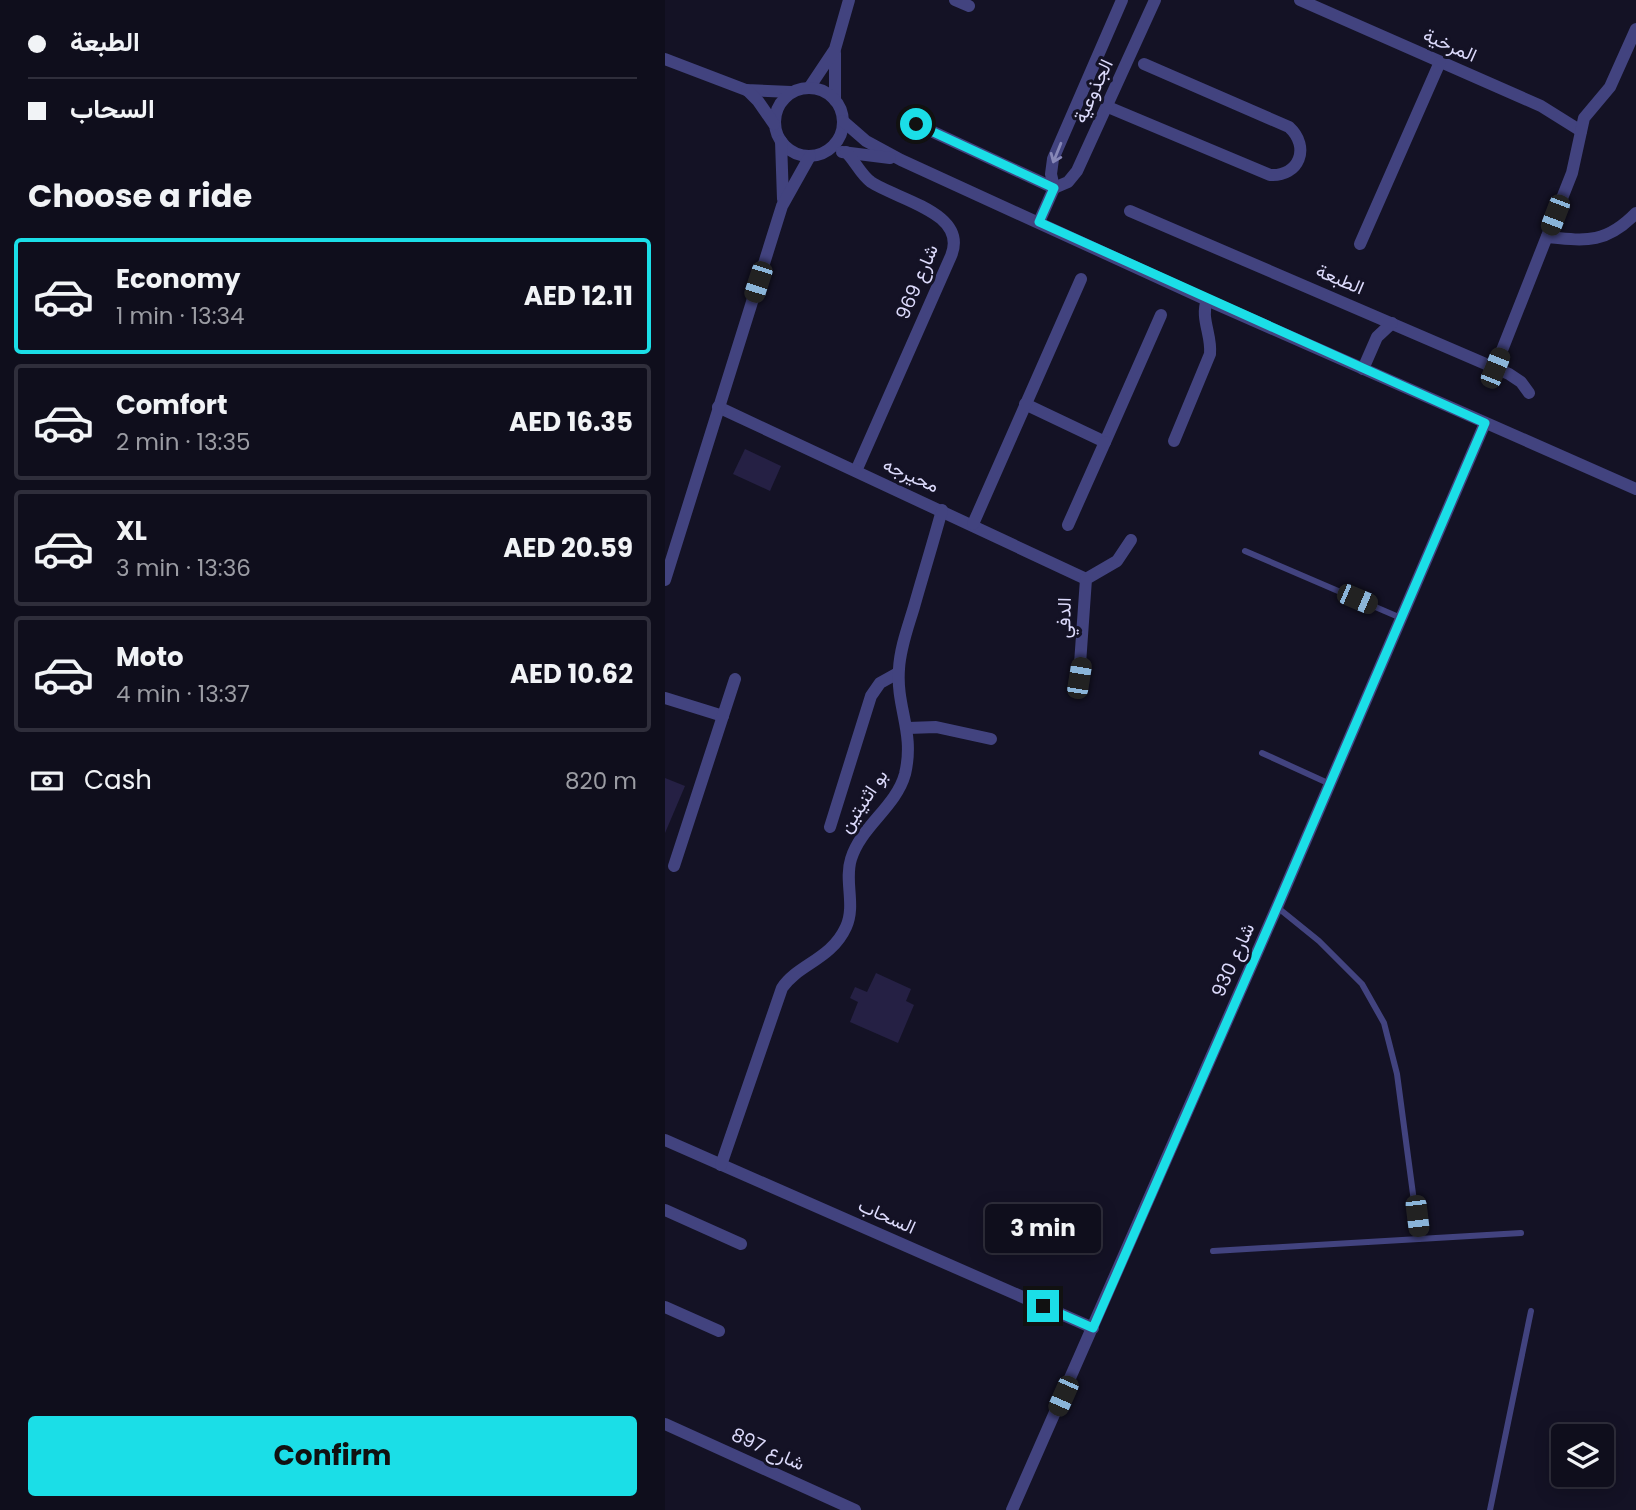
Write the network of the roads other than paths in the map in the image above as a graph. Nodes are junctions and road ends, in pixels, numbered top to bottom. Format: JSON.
{"nodes":[{"id":1,"x":849,"y":0,"type":"edge"},
{"id":2,"x":955,"y":0,"type":"edge"},
{"id":3,"x":1122,"y":0,"type":"edge"},
{"id":4,"x":1156,"y":0,"type":"edge"},
{"id":5,"x":1300,"y":0,"type":"edge"},
{"id":6,"x":969,"y":6,"type":"dead end"},
{"id":7,"x":1636,"y":29,"type":"edge"},
{"id":8,"x":835,"y":49,"type":"junction"},
{"id":9,"x":665,"y":59,"type":"edge"},
{"id":10,"x":1440,"y":62,"type":"junction"},
{"id":11,"x":1144,"y":64,"type":"dead end"},
{"id":12,"x":809,"y":88,"type":"junction"},
{"id":13,"x":746,"y":90,"type":"junction"},
{"id":14,"x":791,"y":92,"type":"junction"},
{"id":15,"x":835,"y":100,"type":"junction"},
{"id":16,"x":1108,"y":107,"type":"junction"},
{"id":17,"x":843,"y":121,"type":"junction"},
{"id":18,"x":774,"y":124,"type":"junction"},
{"id":19,"x":916,"y":124,"type":"dead end"},
{"id":20,"x":1581,"y":131,"type":"junction"},
{"id":21,"x":781,"y":141,"type":"junction"},
{"id":22,"x":825,"y":152,"type":"junction"},
{"id":23,"x":846,"y":152,"type":"junction"},
{"id":24,"x":810,"y":156,"type":"junction"},
{"id":25,"x":901,"y":160,"type":"junction"},
{"id":26,"x":1054,"y":188,"type":"junction"},
{"id":27,"x":782,"y":206,"type":"junction"},
{"id":28,"x":1130,"y":211,"type":"dead end"},
{"id":29,"x":1636,"y":213,"type":"edge"},
{"id":30,"x":1039,"y":222,"type":"junction"},
{"id":31,"x":1547,"y":237,"type":"junction"},
{"id":32,"x":1360,"y":244,"type":"dead end"},
{"id":33,"x":1081,"y":279,"type":"dead end"},
{"id":34,"x":1207,"y":300,"type":"junction"},
{"id":35,"x":1161,"y":315,"type":"dead end"},
{"id":36,"x":1392,"y":323,"type":"junction"},
{"id":37,"x":1495,"y":368,"type":"junction"},
{"id":38,"x":1363,"y":369,"type":"junction"},
{"id":39,"x":1529,"y":393,"type":"dead end"},
{"id":40,"x":1025,"y":404,"type":"junction"},
{"id":41,"x":718,"y":407,"type":"junction"},
{"id":42,"x":1485,"y":423,"type":"junction"},
{"id":43,"x":1174,"y":441,"type":"dead end"},
{"id":44,"x":1105,"y":442,"type":"junction"},
{"id":45,"x":856,"y":471,"type":"junction"},
{"id":46,"x":1636,"y":489,"type":"edge"},
{"id":47,"x":942,"y":510,"type":"junction"},
{"id":48,"x":973,"y":524,"type":"junction"},
{"id":49,"x":1068,"y":525,"type":"dead end"},
{"id":50,"x":1131,"y":540,"type":"dead end"},
{"id":51,"x":1245,"y":551,"type":"dead end"},
{"id":52,"x":1086,"y":579,"type":"junction"},
{"id":53,"x":665,"y":580,"type":"edge"},
{"id":54,"x":1401,"y":618,"type":"junction"},
{"id":55,"x":898,"y":673,"type":"junction"},
{"id":56,"x":735,"y":678,"type":"dead end"},
{"id":57,"x":1079,"y":678,"type":"dead end"},
{"id":58,"x":665,"y":698,"type":"edge"},
{"id":59,"x":723,"y":716,"type":"junction"},
{"id":60,"x":908,"y":728,"type":"junction"},
{"id":61,"x":991,"y":739,"type":"dead end"},
{"id":62,"x":1262,"y":753,"type":"dead end"},
{"id":63,"x":1330,"y":784,"type":"junction"},
{"id":64,"x":830,"y":827,"type":"dead end"},
{"id":65,"x":674,"y":866,"type":"dead end"},
{"id":66,"x":1277,"y":907,"type":"junction"},
{"id":67,"x":665,"y":1140,"type":"edge"},
{"id":68,"x":721,"y":1164,"type":"junction"},
{"id":69,"x":665,"y":1210,"type":"edge"},
{"id":70,"x":1521,"y":1233,"type":"dead end"},
{"id":71,"x":1419,"y":1239,"type":"junction"},
{"id":72,"x":741,"y":1244,"type":"dead end"},
{"id":73,"x":1213,"y":1251,"type":"dead end"},
{"id":74,"x":665,"y":1307,"type":"edge"},
{"id":75,"x":1531,"y":1311,"type":"dead end"},
{"id":76,"x":1093,"y":1328,"type":"junction"},
{"id":77,"x":719,"y":1331,"type":"dead end"},
{"id":78,"x":665,"y":1424,"type":"edge"},
{"id":79,"x":855,"y":1510,"type":"edge"},
{"id":80,"x":1013,"y":1510,"type":"edge"},
{"id":81,"x":1490,"y":1510,"type":"edge"}],
"edges":[{"from":1,"to":8,"type":"street"},
{"from":2,"to":6,"type":"street"},
{"from":3,"to":26,"type":"street","name":"الجذوعية","one_way":true},
{"from":4,"to":16,"type":"street","name":"الجذوعية"},
{"from":5,"to":10,"type":"street","name":"المرخية"},
{"from":7,"to":20,"type":"street"},
{"from":8,"to":12,"type":"street"},
{"from":8,"to":15,"type":"street"},
{"from":9,"to":13,"type":"street"},
{"from":10,"to":20,"type":"street","name":"المرخية"},
{"from":10,"to":32,"type":"street"},
{"from":11,"to":16,"type":"street"},
{"from":12,"to":14,"type":"street"},
{"from":12,"to":15,"type":"street"},
{"from":13,"to":14,"type":"street"},
{"from":13,"to":18,"type":"street"},
{"from":14,"to":18,"type":"street"},
{"from":15,"to":17,"type":"street"},
{"from":16,"to":26,"type":"street","name":"الجذوعية"},
{"from":17,"to":22,"type":"street"},
{"from":17,"to":25,"type":"street"},
{"from":18,"to":21,"type":"street"},
{"from":19,"to":26,"type":"street"},
{"from":20,"to":31,"type":"street"},
{"from":21,"to":24,"type":"street"},
{"from":21,"to":27,"type":"street"},
{"from":22,"to":23,"type":"street"},
{"from":22,"to":24,"type":"street"},
{"from":23,"to":25,"type":"street"},
{"from":23,"to":45,"type":"street","name":"شارع 969"},
{"from":24,"to":27,"type":"street"},
{"from":25,"to":30,"type":"street"},
{"from":26,"to":30,"type":"street","name":"الجذوعية"},
{"from":27,"to":41,"type":"street"},
{"from":28,"to":36,"type":"street","name":"الطبعة"},
{"from":29,"to":31,"type":"street"},
{"from":30,"to":34,"type":"street"},
{"from":31,"to":37,"type":"street"},
{"from":33,"to":40,"type":"street"},
{"from":34,"to":38,"type":"street"},
{"from":34,"to":43,"type":"street"},
{"from":35,"to":44,"type":"street"},
{"from":36,"to":37,"type":"street","name":"الطبعة"},
{"from":36,"to":38,"type":"street"},
{"from":37,"to":39,"type":"street","name":"الطبعة"},
{"from":38,"to":42,"type":"street"},
{"from":40,"to":44,"type":"street"},
{"from":40,"to":48,"type":"street"},
{"from":41,"to":45,"type":"street","name":"محيرجه"},
{"from":41,"to":53,"type":"street"},
{"from":42,"to":46,"type":"street"},
{"from":42,"to":54,"type":"street","name":"شارع 930"},
{"from":44,"to":49,"type":"street"},
{"from":45,"to":47,"type":"street","name":"محيرجه"},
{"from":47,"to":48,"type":"street","name":"محيرجه"},
{"from":47,"to":55,"type":"street","name":"بو اثنيتين"},
{"from":48,"to":52,"type":"street","name":"محيرجه"},
{"from":50,"to":52,"type":"street","name":"الدفي"},
{"from":51,"to":54,"type":"lane"},
{"from":52,"to":57,"type":"street","name":"الدفي"},
{"from":54,"to":63,"type":"street","name":"شارع 930"},
{"from":55,"to":60,"type":"street","name":"بو اثنيتين"},
{"from":55,"to":64,"type":"street"},
{"from":56,"to":59,"type":"street"},
{"from":58,"to":59,"type":"street"},
{"from":59,"to":65,"type":"street"},
{"from":60,"to":61,"type":"street"},
{"from":60,"to":68,"type":"street","name":"بو اثنيتين"},
{"from":62,"to":63,"type":"lane"},
{"from":63,"to":66,"type":"street","name":"شارع 930"},
{"from":66,"to":71,"type":"lane"},
{"from":66,"to":76,"type":"street","name":"شارع 930"},
{"from":67,"to":68,"type":"street","name":"السحاب"},
{"from":68,"to":76,"type":"street","name":"السحاب"},
{"from":69,"to":72,"type":"street"},
{"from":70,"to":71,"type":"lane"},
{"from":71,"to":73,"type":"lane"},
{"from":74,"to":77,"type":"street"},
{"from":75,"to":81,"type":"lane"},
{"from":76,"to":80,"type":"street","name":"شارع 930"},
{"from":78,"to":79,"type":"street","name":"شارع 897"}]}
